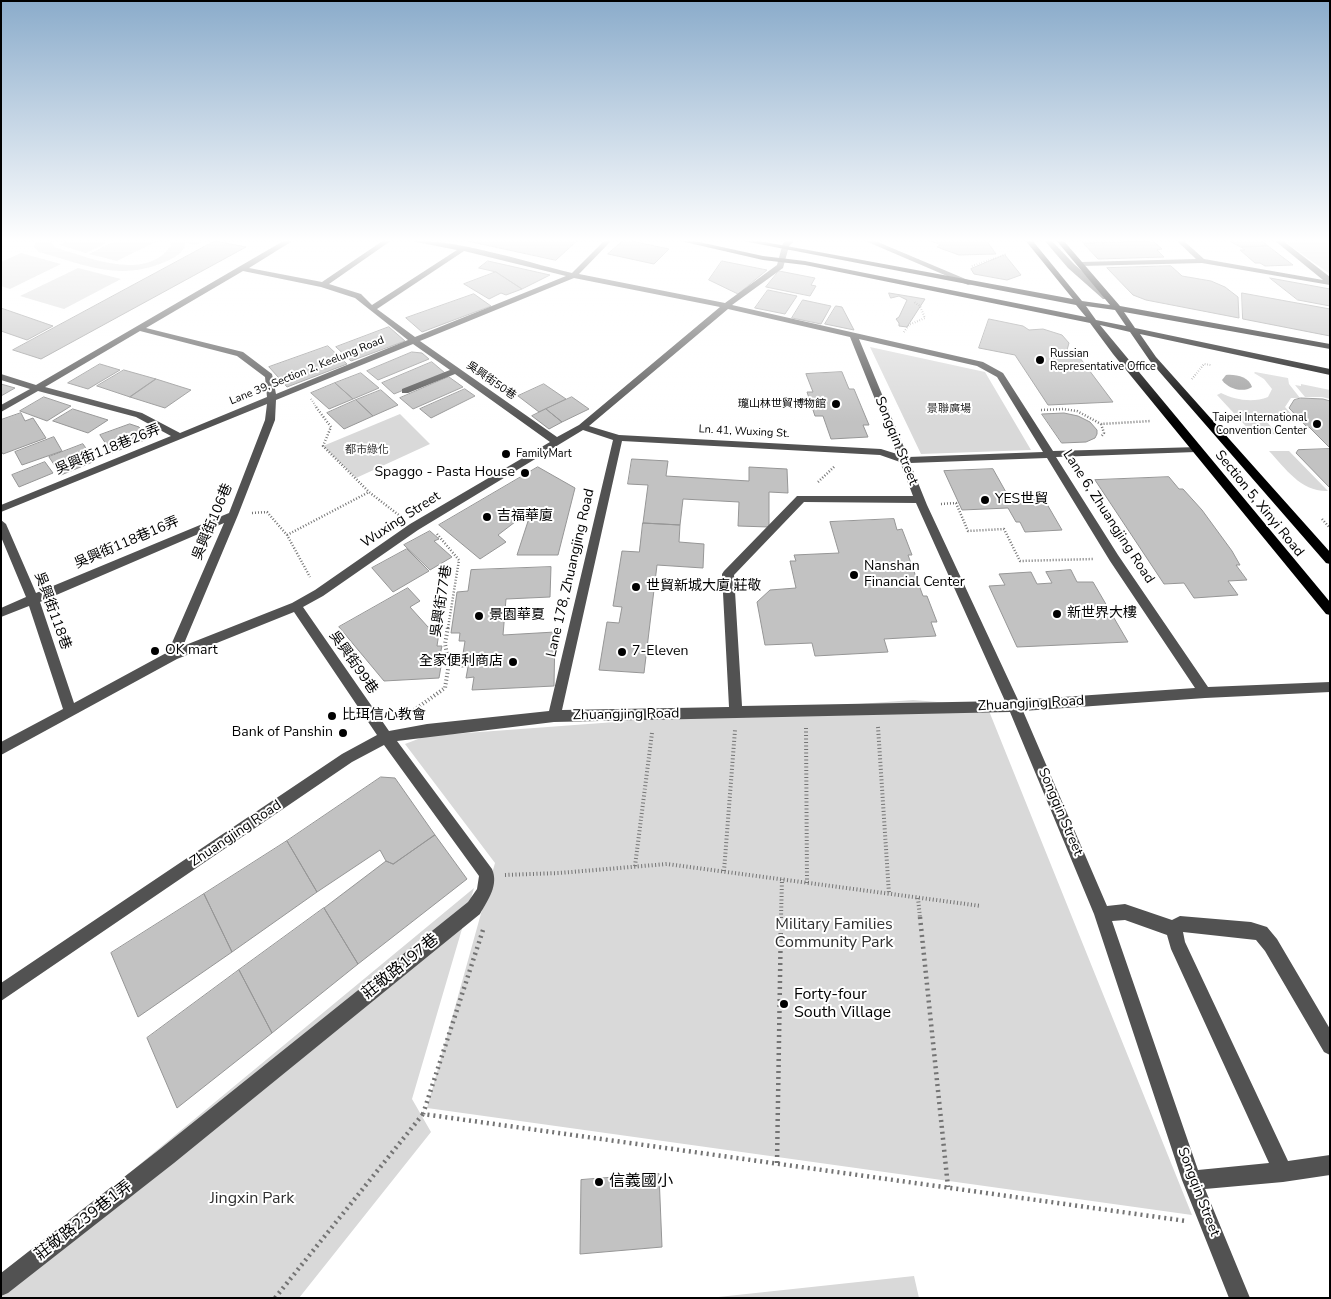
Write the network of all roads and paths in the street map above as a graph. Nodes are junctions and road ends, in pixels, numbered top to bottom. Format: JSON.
{"nodes":[{"id":1,"x":189,"y":301,"type":"edge"},
{"id":2,"x":363,"y":301,"type":"edge"},
{"id":3,"x":385,"y":301,"type":"edge"},
{"id":4,"x":511,"y":301,"type":"edge"},
{"id":5,"x":700,"y":301,"type":"edge"},
{"id":6,"x":733,"y":301,"type":"edge"},
{"id":7,"x":912,"y":301,"type":"edge"},
{"id":8,"x":988,"y":301,"type":"edge"},
{"id":9,"x":1067,"y":301,"type":"edge"},
{"id":10,"x":1078,"y":301,"type":"edge"},
{"id":11,"x":1109,"y":301,"type":"edge"},
{"id":12,"x":1111,"y":301,"type":"edge"},
{"id":13,"x":1080,"y":303,"type":"junction"},
{"id":14,"x":726,"y":306,"type":"junction"},
{"id":15,"x":372,"y":309,"type":"junction"},
{"id":16,"x":1118,"y":309,"type":"junction"},
{"id":17,"x":1092,"y":321,"type":"junction"},
{"id":18,"x":140,"y":329,"type":"junction"},
{"id":19,"x":1134,"y":331,"type":"junction"},
{"id":20,"x":854,"y":336,"type":"junction"},
{"id":21,"x":413,"y":340,"type":"junction"},
{"id":22,"x":897,"y":345,"type":"junction"},
{"id":23,"x":1330,"y":348,"type":"edge"},
{"id":24,"x":456,"y":370,"type":"junction"},
{"id":25,"x":1330,"y":370,"type":"edge"},
{"id":26,"x":1,"y":377,"type":"edge"},
{"id":27,"x":37,"y":388,"type":"junction"},
{"id":28,"x":302,"y":388,"type":"junction"},
{"id":29,"x":405,"y":391,"type":"dead end"},
{"id":30,"x":272,"y":398,"type":"junction"},
{"id":31,"x":1,"y":409,"type":"edge"},
{"id":32,"x":1023,"y":411,"type":"junction"},
{"id":33,"x":226,"y":416,"type":"joint"},
{"id":34,"x":1172,"y":419,"type":"junction"},
{"id":35,"x":582,"y":427,"type":"junction"},
{"id":36,"x":179,"y":436,"type":"junction"},
{"id":37,"x":618,"y":438,"type":"junction"},
{"id":38,"x":556,"y":441,"type":"junction"},
{"id":39,"x":847,"y":449,"type":"junction"},
{"id":40,"x":1196,"y":449,"type":"junction"},
{"id":41,"x":1050,"y":454,"type":"junction"},
{"id":42,"x":904,"y":460,"type":"junction"},
{"id":43,"x":370,"y":492,"type":"junction"},
{"id":44,"x":801,"y":498,"type":"junction"},
{"id":45,"x":921,"y":503,"type":"junction"},
{"id":46,"x":1,"y":509,"type":"edge"},
{"id":47,"x":233,"y":515,"type":"junction"},
{"id":48,"x":425,"y":521,"type":"junction"},
{"id":49,"x":1,"y":524,"type":"edge"},
{"id":50,"x":414,"y":527,"type":"junction"},
{"id":51,"x":287,"y":535,"type":"junction"},
{"id":52,"x":1114,"y":558,"type":"junction"},
{"id":53,"x":1330,"y":560,"type":"edge"},
{"id":54,"x":319,"y":593,"type":"junction"},
{"id":55,"x":33,"y":599,"type":"junction"},
{"id":56,"x":296,"y":606,"type":"junction"},
{"id":57,"x":1330,"y":611,"type":"edge"},
{"id":58,"x":1,"y":613,"type":"edge"},
{"id":59,"x":173,"y":655,"type":"junction"},
{"id":60,"x":1330,"y":688,"type":"edge"},
{"id":61,"x":1204,"y":693,"type":"junction"},
{"id":62,"x":1015,"y":706,"type":"junction"},
{"id":63,"x":876,"y":709,"type":"junction"},
{"id":64,"x":70,"y":710,"type":"junction"},
{"id":65,"x":414,"y":710,"type":"dead end"},
{"id":66,"x":805,"y":711,"type":"junction"},
{"id":67,"x":736,"y":712,"type":"junction"},
{"id":68,"x":655,"y":715,"type":"junction"},
{"id":69,"x":554,"y":716,"type":"junction"},
{"id":70,"x":386,"y":737,"type":"junction"},
{"id":71,"x":1,"y":749,"type":"edge"},
{"id":72,"x":635,"y":866,"type":"junction"},
{"id":73,"x":724,"y":871,"type":"junction"},
{"id":74,"x":487,"y":874,"type":"junction"},
{"id":75,"x":782,"y":879,"type":"junction"},
{"id":76,"x":808,"y":883,"type":"junction"},
{"id":77,"x":889,"y":894,"type":"junction"},
{"id":78,"x":918,"y":898,"type":"junction"},
{"id":79,"x":981,"y":906,"type":"dead end"},
{"id":80,"x":1102,"y":914,"type":"junction"},
{"id":81,"x":486,"y":921,"type":"dead end"},
{"id":82,"x":1174,"y":929,"type":"junction"},
{"id":83,"x":1,"y":993,"type":"edge"},
{"id":84,"x":1330,"y":1046,"type":"edge"},
{"id":85,"x":423,"y":1114,"type":"junction"},
{"id":86,"x":167,"y":1156,"type":"joint"},
{"id":87,"x":777,"y":1164,"type":"junction"},
{"id":88,"x":1330,"y":1165,"type":"edge"},
{"id":89,"x":1283,"y":1172,"type":"junction"},
{"id":90,"x":1192,"y":1180,"type":"junction"},
{"id":91,"x":948,"y":1187,"type":"junction"},
{"id":92,"x":1210,"y":1225,"type":"junction"},
{"id":93,"x":1,"y":1286,"type":"edge"},
{"id":94,"x":275,"y":1298,"type":"edge"},
{"id":95,"x":1240,"y":1298,"type":"edge"}],
"edges":[{"from":1,"to":18,"type":"street"},
{"from":2,"to":15,"type":"street","name":"吳興街50巷"},
{"from":3,"to":15,"type":"street"},
{"from":4,"to":21,"type":"street","name":"Lane 39, Section 2, Keelung Road"},
{"from":5,"to":14,"type":"street","name":"Lane 6, Zhuangjing Road"},
{"from":6,"to":14,"type":"street","name":"Wuxing Street"},
{"from":7,"to":22,"type":"path"},
{"from":8,"to":17,"type":"main road"},
{"from":9,"to":13,"type":"main road"},
{"from":10,"to":13,"type":"main road","name":"Section 5, Xinyi Road"},
{"from":11,"to":16,"type":"street"},
{"from":12,"to":16,"type":"main road","name":"Section 5, Xinyi Road"},
{"from":13,"to":16,"type":"main road"},
{"from":13,"to":17,"type":"main road","name":"Section 5, Xinyi Road"},
{"from":14,"to":20,"type":"street","name":"Lane 6, Zhuangjing Road"},
{"from":14,"to":35,"type":"street","name":"Wuxing Street"},
{"from":15,"to":21,"type":"street","name":"吳興街50巷"},
{"from":16,"to":19,"type":"main road","name":"Section 5, Xinyi Road"},
{"from":16,"to":23,"type":"main road"},
{"from":17,"to":19,"type":"main road"},
{"from":17,"to":34,"type":"main road","name":"Section 5, Xinyi Road"},
{"from":18,"to":27,"type":"street"},
{"from":18,"to":30,"type":"street"},
{"from":19,"to":25,"type":"main road"},
{"from":19,"to":53,"type":"main road","name":"Section 5, Xinyi Road"},
{"from":20,"to":22,"type":"street","name":"Lane 6, Zhuangjing Road"},
{"from":20,"to":42,"type":"street","name":"Songqin Street"},
{"from":21,"to":24,"type":"street","name":"吳興街50巷"},
{"from":21,"to":28,"type":"street","name":"Lane 39, Section 2, Keelung Road"},
{"from":22,"to":32,"type":"street","name":"Lane 6, Zhuangjing Road"},
{"from":24,"to":29,"type":"street"},
{"from":24,"to":38,"type":"street","name":"吳興街50巷"},
{"from":26,"to":27,"type":"street"},
{"from":27,"to":31,"type":"street"},
{"from":27,"to":36,"type":"street"},
{"from":28,"to":30,"type":"street","name":"Lane 39, Section 2, Keelung Road"},
{"from":28,"to":43,"type":"path"},
{"from":30,"to":33,"type":"street","name":"Lane 39, Section 2, Keelung Road"},
{"from":30,"to":47,"type":"street","name":"吳興街106巷"},
{"from":32,"to":34,"type":"path"},
{"from":32,"to":41,"type":"street","name":"Lane 6, Zhuangjing Road"},
{"from":33,"to":36,"type":"street","name":"吳興街118巷26弄"},
{"from":34,"to":40,"type":"main road","name":"Section 5, Xinyi Road"},
{"from":35,"to":37,"type":"street","name":"Ln. 41, Wuxing St."},
{"from":35,"to":38,"type":"street","name":"Wuxing Street"},
{"from":36,"to":46,"type":"street","name":"吳興街118巷26弄"},
{"from":37,"to":39,"type":"street","name":"Ln. 41, Wuxing St."},
{"from":37,"to":69,"type":"street","name":"Lane 178, Zhuangjing Road"},
{"from":38,"to":48,"type":"street","name":"Wuxing Street"},
{"from":39,"to":42,"type":"street","name":"Ln. 41, Wuxing St."},
{"from":39,"to":44,"type":"path"},
{"from":40,"to":41,"type":"street"},
{"from":40,"to":57,"type":"main road","name":"Section 5, Xinyi Road"},
{"from":41,"to":42,"type":"street"},
{"from":41,"to":52,"type":"street","name":"Lane 6, Zhuangjing Road"},
{"from":42,"to":45,"type":"street","name":"Songqin Street"},
{"from":43,"to":50,"type":"path"},
{"from":43,"to":51,"type":"path"},
{"from":44,"to":45,"type":"street"},
{"from":44,"to":67,"type":"street"},
{"from":45,"to":52,"type":"path"},
{"from":45,"to":62,"type":"street","name":"Songqin Street"},
{"from":47,"to":51,"type":"path"},
{"from":47,"to":55,"type":"street","name":"吳興街118巷16弄"},
{"from":47,"to":59,"type":"street","name":"吳興街106巷"},
{"from":48,"to":50,"type":"street","name":"Wuxing Street"},
{"from":48,"to":65,"type":"path","name":"吳興街77巷"},
{"from":49,"to":55,"type":"street","name":"吳興街118巷"},
{"from":50,"to":54,"type":"street","name":"Wuxing Street"},
{"from":51,"to":54,"type":"path"},
{"from":52,"to":61,"type":"street","name":"Lane 6, Zhuangjing Road"},
{"from":54,"to":56,"type":"street","name":"Wuxing Street"},
{"from":55,"to":58,"type":"street","name":"吳興街118巷16弄"},
{"from":55,"to":64,"type":"street","name":"吳興街118巷"},
{"from":56,"to":59,"type":"street","name":"Wuxing Street"},
{"from":56,"to":70,"type":"street","name":"吳興街99巷"},
{"from":59,"to":64,"type":"street","name":"Wuxing Street"},
{"from":60,"to":61,"type":"street","name":"Zhuangjing Road"},
{"from":61,"to":62,"type":"street","name":"Zhuangjing Road"},
{"from":62,"to":63,"type":"street","name":"Zhuangjing Road"},
{"from":62,"to":80,"type":"street","name":"Songqin Street"},
{"from":63,"to":66,"type":"street","name":"Zhuangjing Road"},
{"from":63,"to":77,"type":"path"},
{"from":64,"to":71,"type":"street","name":"Wuxing Street"},
{"from":66,"to":67,"type":"street","name":"Zhuangjing Road"},
{"from":66,"to":76,"type":"path"},
{"from":67,"to":68,"type":"street","name":"Zhuangjing Road"},
{"from":67,"to":73,"type":"path"},
{"from":68,"to":69,"type":"street","name":"Zhuangjing Road"},
{"from":68,"to":72,"type":"path"},
{"from":69,"to":70,"type":"street","name":"Zhuangjing Road"},
{"from":70,"to":74,"type":"street"},
{"from":70,"to":83,"type":"street","name":"Zhuangjing Road"},
{"from":72,"to":73,"type":"path"},
{"from":72,"to":74,"type":"path"},
{"from":73,"to":75,"type":"path"},
{"from":74,"to":86,"type":"street","name":"莊敬路197巷"},
{"from":75,"to":76,"type":"path"},
{"from":75,"to":87,"type":"path"},
{"from":76,"to":77,"type":"path"},
{"from":77,"to":78,"type":"path"},
{"from":78,"to":79,"type":"path"},
{"from":78,"to":91,"type":"path"},
{"from":80,"to":82,"type":"street"},
{"from":80,"to":90,"type":"street","name":"Songqin Street"},
{"from":81,"to":85,"type":"path"},
{"from":82,"to":84,"type":"street"},
{"from":82,"to":89,"type":"street"},
{"from":85,"to":87,"type":"path"},
{"from":85,"to":94,"type":"path"},
{"from":86,"to":93,"type":"street","name":"莊敬路239巷1弄"},
{"from":87,"to":91,"type":"path"},
{"from":88,"to":89,"type":"street"},
{"from":89,"to":90,"type":"street"},
{"from":90,"to":92,"type":"street","name":"Songqin Street"},
{"from":91,"to":92,"type":"path"},
{"from":92,"to":95,"type":"street","name":"Songqin Street"}]}
